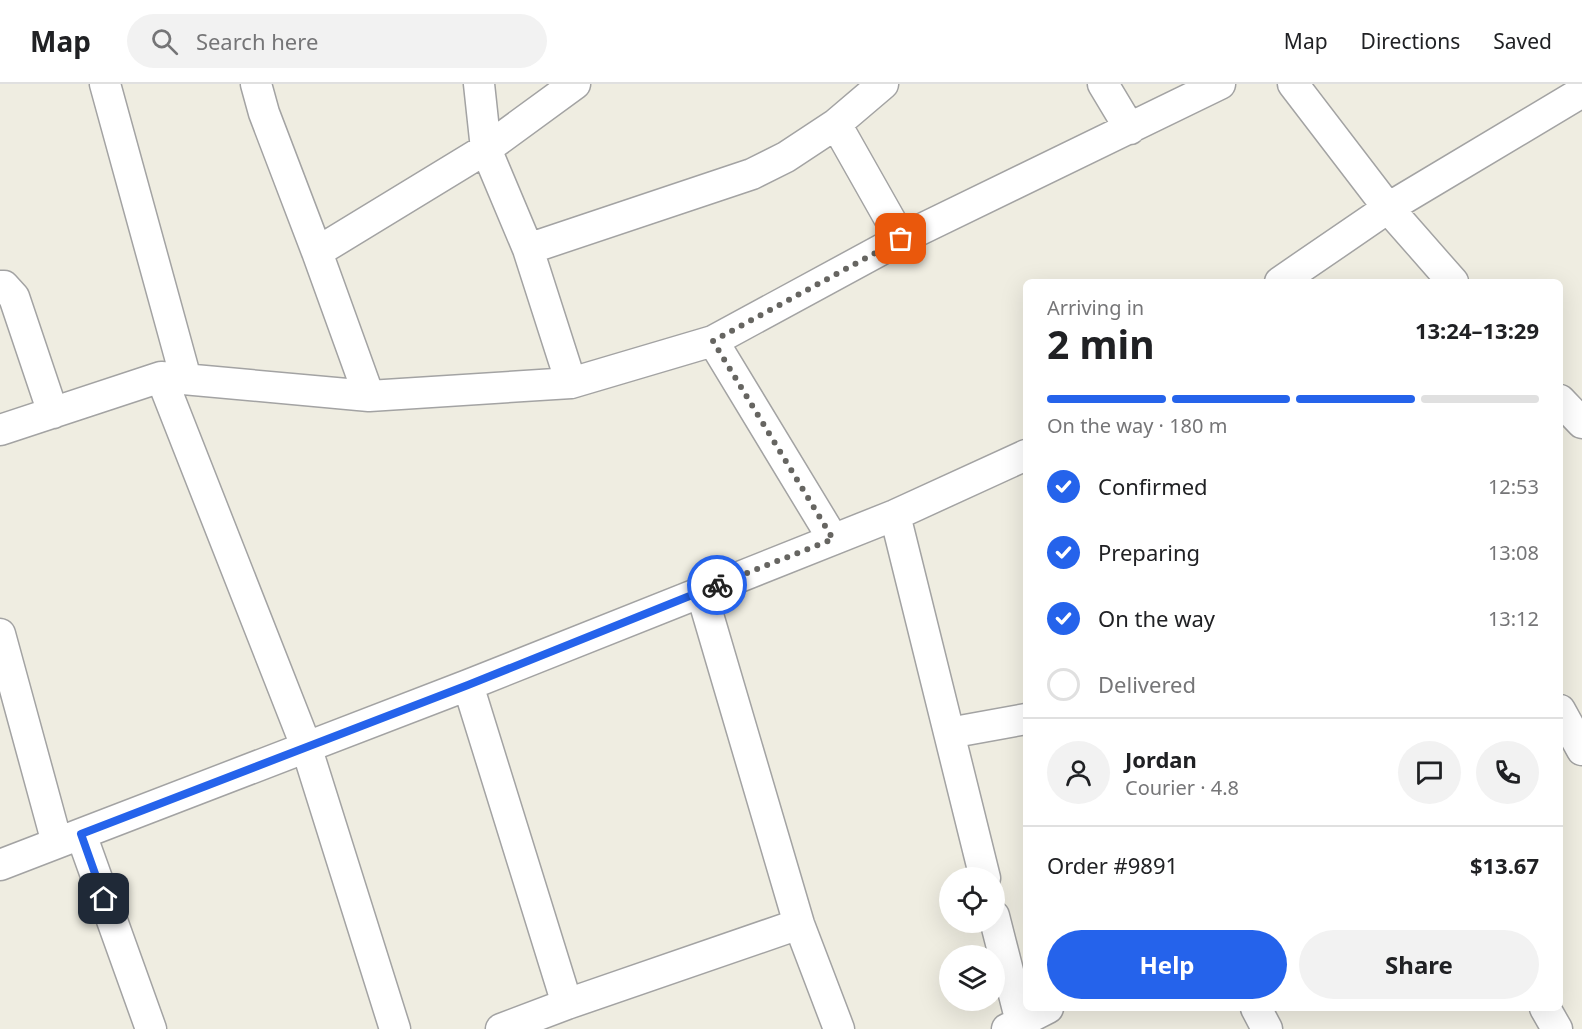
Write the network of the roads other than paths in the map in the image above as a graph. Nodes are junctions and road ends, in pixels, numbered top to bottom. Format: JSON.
{"nodes":[{"id":1,"x":105,"y":84,"type":"edge"},
{"id":2,"x":256,"y":84,"type":"edge"},
{"id":3,"x":479,"y":84,"type":"edge"},
{"id":4,"x":575,"y":84,"type":"edge"},
{"id":5,"x":883,"y":84,"type":"edge"},
{"id":6,"x":1103,"y":84,"type":"edge"},
{"id":7,"x":1220,"y":84,"type":"edge"},
{"id":8,"x":1293,"y":84,"type":"edge"},
{"id":9,"x":1582,"y":92,"type":"edge"},
{"id":10,"x":836,"y":124,"type":"junction"},
{"id":11,"x":1130,"y":129,"type":"junction"},
{"id":12,"x":486,"y":149,"type":"junction"},
{"id":13,"x":1388,"y":208,"type":"junction"},
{"id":14,"x":901,"y":239,"type":"junction"},
{"id":15,"x":528,"y":249,"type":"junction"},
{"id":16,"x":317,"y":252,"type":"junction"},
{"id":17,"x":1284,"y":279,"type":"edge"},
{"id":18,"x":1451,"y":279,"type":"edge"},
{"id":19,"x":0,"y":286,"type":"edge"},
{"id":20,"x":713,"y":341,"type":"junction"},
{"id":21,"x":173,"y":378,"type":"junction"},
{"id":22,"x":571,"y":383,"type":"junction"},
{"id":23,"x":369,"y":396,"type":"junction"},
{"id":24,"x":1563,"y":403,"type":"edge"},
{"id":25,"x":53,"y":413,"type":"junction"},
{"id":26,"x":1582,"y":423,"type":"edge"},
{"id":27,"x":0,"y":430,"type":"edge"},
{"id":28,"x":1023,"y":457,"type":"edge"},
{"id":29,"x":895,"y":515,"type":"junction"},
{"id":30,"x":833,"y":539,"type":"junction"},
{"id":31,"x":701,"y":591,"type":"junction"},
{"id":32,"x":0,"y":634,"type":"edge"},
{"id":33,"x":468,"y":685,"type":"junction"},
{"id":34,"x":1582,"y":698,"type":"edge"},
{"id":35,"x":1563,"y":708,"type":"edge"},
{"id":36,"x":1563,"y":715,"type":"edge"},
{"id":37,"x":1023,"y":720,"type":"edge"},
{"id":38,"x":949,"y":733,"type":"junction"},
{"id":39,"x":306,"y":746,"type":"junction"},
{"id":40,"x":1582,"y":750,"type":"edge"},
{"id":41,"x":69,"y":839,"type":"junction"},
{"id":42,"x":0,"y":865,"type":"edge"},
{"id":43,"x":982,"y":867,"type":"edge"},
{"id":44,"x":799,"y":924,"type":"junction"},
{"id":45,"x":997,"y":933,"type":"edge"},
{"id":46,"x":567,"y":1004,"type":"junction"},
{"id":47,"x":1042,"y":1011,"type":"edge"},
{"id":48,"x":1258,"y":1011,"type":"edge"},
{"id":49,"x":1547,"y":1011,"type":"edge"},
{"id":50,"x":1014,"y":1026,"type":"edge"},
{"id":51,"x":151,"y":1029,"type":"edge"},
{"id":52,"x":395,"y":1029,"type":"edge"},
{"id":53,"x":501,"y":1029,"type":"edge"},
{"id":54,"x":839,"y":1029,"type":"edge"},
{"id":55,"x":1267,"y":1029,"type":"edge"},
{"id":56,"x":1557,"y":1029,"type":"edge"}],
"edges":[{"from":1,"to":21,"type":"street"},
{"from":2,"to":16,"type":"street"},
{"from":3,"to":12,"type":"street"},
{"from":4,"to":12,"type":"street"},
{"from":5,"to":10,"type":"street"},
{"from":6,"to":11,"type":"street"},
{"from":7,"to":11,"type":"street"},
{"from":8,"to":13,"type":"street"},
{"from":9,"to":13,"type":"street"},
{"from":10,"to":14,"type":"street"},
{"from":10,"to":15,"type":"street"},
{"from":11,"to":14,"type":"street"},
{"from":12,"to":15,"type":"street"},
{"from":12,"to":16,"type":"street"},
{"from":13,"to":17,"type":"street"},
{"from":13,"to":18,"type":"street"},
{"from":14,"to":20,"type":"street"},
{"from":15,"to":22,"type":"street"},
{"from":16,"to":23,"type":"street"},
{"from":19,"to":25,"type":"street"},
{"from":20,"to":22,"type":"street"},
{"from":20,"to":30,"type":"street"},
{"from":21,"to":23,"type":"street"},
{"from":21,"to":25,"type":"street"},
{"from":21,"to":39,"type":"street"},
{"from":22,"to":23,"type":"street"},
{"from":24,"to":26,"type":"street"},
{"from":25,"to":27,"type":"street"},
{"from":28,"to":29,"type":"street"},
{"from":29,"to":30,"type":"street"},
{"from":29,"to":38,"type":"street"},
{"from":30,"to":31,"type":"street"},
{"from":31,"to":33,"type":"street"},
{"from":31,"to":44,"type":"street"},
{"from":32,"to":41,"type":"street"},
{"from":33,"to":39,"type":"street"},
{"from":33,"to":46,"type":"street"},
{"from":34,"to":35,"type":"street"},
{"from":36,"to":40,"type":"street"},
{"from":37,"to":38,"type":"street"},
{"from":38,"to":43,"type":"street"},
{"from":39,"to":41,"type":"street"},
{"from":39,"to":52,"type":"street"},
{"from":41,"to":42,"type":"street"},
{"from":41,"to":51,"type":"street"},
{"from":44,"to":46,"type":"street"},
{"from":44,"to":54,"type":"street"},
{"from":45,"to":50,"type":"street"},
{"from":46,"to":53,"type":"street"},
{"from":47,"to":50,"type":"street"},
{"from":48,"to":55,"type":"street"},
{"from":49,"to":56,"type":"street"}]}
